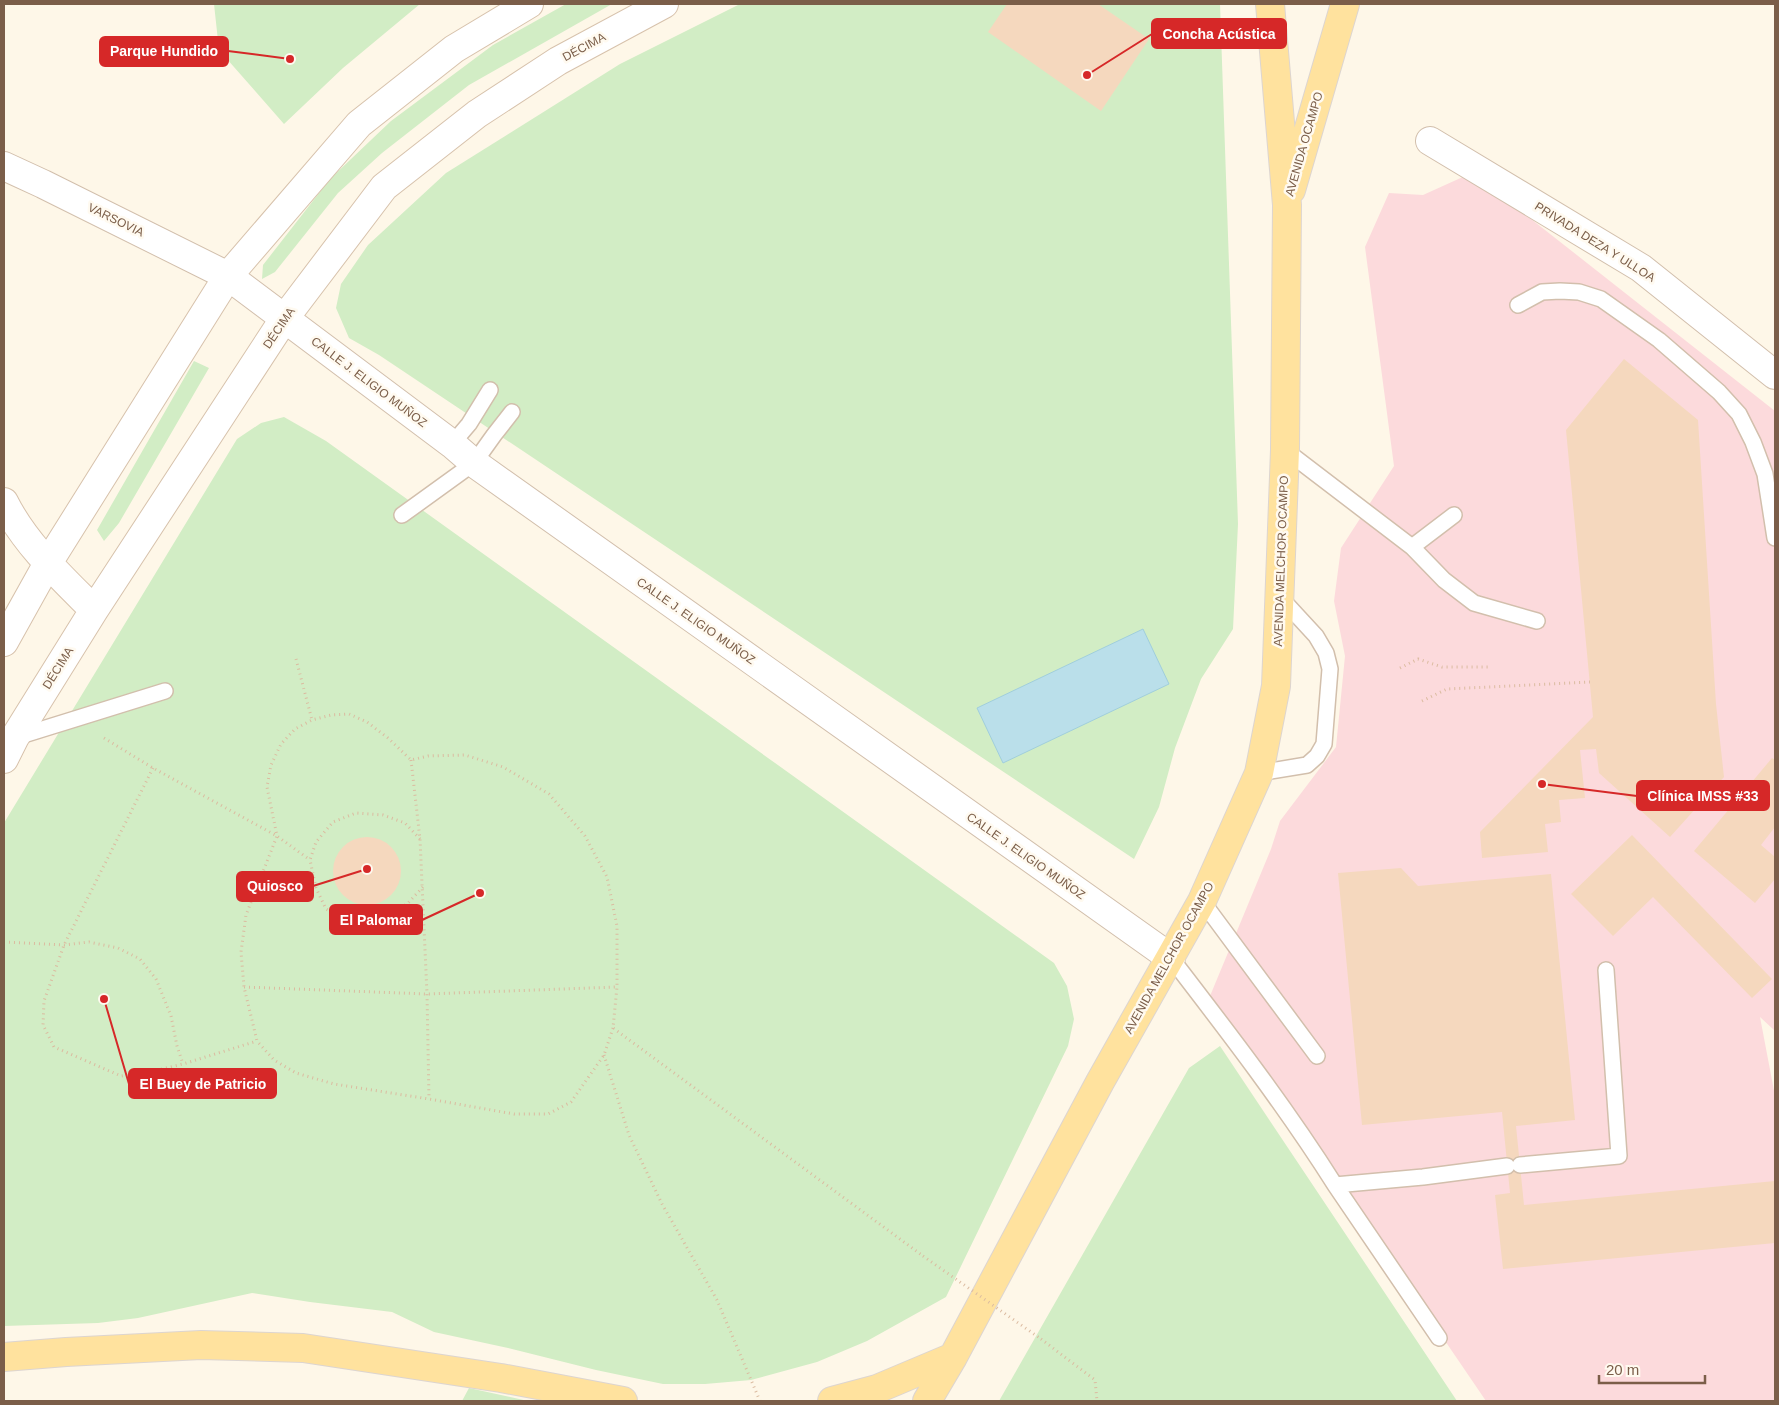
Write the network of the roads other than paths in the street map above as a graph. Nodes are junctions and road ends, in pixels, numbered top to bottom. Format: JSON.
{"nodes":[{"id":1,"x":530,"y":4,"type":"edge"},
{"id":2,"x":664,"y":4,"type":"edge"},
{"id":3,"x":1270,"y":4,"type":"edge"},
{"id":4,"x":1345,"y":4,"type":"edge"},
{"id":5,"x":1430,"y":141,"type":"dead end"},
{"id":6,"x":4,"y":166,"type":"edge"},
{"id":7,"x":1287,"y":205,"type":"junction"},
{"id":8,"x":228,"y":276,"type":"junction"},
{"id":9,"x":1518,"y":304,"type":"dead end"},
{"id":10,"x":284,"y":319,"type":"junction"},
{"id":11,"x":1775,"y":375,"type":"edge"},
{"id":12,"x":490,"y":390,"type":"dead end"},
{"id":13,"x":512,"y":412,"type":"dead end"},
{"id":14,"x":452,"y":444,"type":"junction"},
{"id":15,"x":1285,"y":450,"type":"junction"},
{"id":16,"x":474,"y":463,"type":"junction"},
{"id":17,"x":7,"y":514,"type":"edge"},
{"id":18,"x":402,"y":515,"type":"dead end"},
{"id":19,"x":1454,"y":515,"type":"dead end"},
{"id":20,"x":1775,"y":538,"type":"edge"},
{"id":21,"x":1412,"y":547,"type":"junction"},
{"id":22,"x":48,"y":563,"type":"junction"},
{"id":23,"x":1280,"y":597,"type":"junction"},
{"id":24,"x":94,"y":610,"type":"junction"},
{"id":25,"x":1537,"y":621,"type":"dead end"},
{"id":26,"x":4,"y":642,"type":"edge"},
{"id":27,"x":165,"y":691,"type":"dead end"},
{"id":28,"x":10,"y":748,"type":"edge"},
{"id":29,"x":1259,"y":773,"type":"junction"},
{"id":30,"x":1202,"y":901,"type":"junction"},
{"id":31,"x":1171,"y":958,"type":"junction"},
{"id":32,"x":1606,"y":970,"type":"dead end"},
{"id":33,"x":1317,"y":1056,"type":"dead end"},
{"id":34,"x":1336,"y":1185,"type":"junction"},
{"id":35,"x":1439,"y":1338,"type":"dead end"},
{"id":36,"x":4,"y":1357,"type":"edge"},
{"id":37,"x":953,"y":1357,"type":"junction"},
{"id":38,"x":623,"y":1401,"type":"edge"},
{"id":39,"x":832,"y":1401,"type":"edge"},
{"id":40,"x":927,"y":1401,"type":"edge"}],
"edges":[{"from":1,"to":8,"type":"street"},
{"from":2,"to":10,"type":"street","name":"DÉCIMA"},
{"from":3,"to":7,"type":"main road","name":"AVENIDA OCAMPO"},
{"from":4,"to":7,"type":"main road","name":"AVENIDA OCAMPO"},
{"from":5,"to":11,"type":"street","name":"PRIVADA DEZA Y ULLOA"},
{"from":6,"to":8,"type":"street","name":"VARSOVIA"},
{"from":7,"to":15,"type":"main road","name":"AVENIDA MELCHOR OCAMPO"},
{"from":8,"to":10,"type":"street","name":"CALLE J. ELIGIO MUÑOZ"},
{"from":8,"to":22,"type":"street"},
{"from":9,"to":20,"type":"lane"},
{"from":10,"to":14,"type":"street","name":"CALLE J. ELIGIO MUÑOZ"},
{"from":10,"to":24,"type":"street","name":"DÉCIMA"},
{"from":12,"to":14,"type":"lane"},
{"from":13,"to":16,"type":"lane"},
{"from":14,"to":16,"type":"street","name":"CALLE J. ELIGIO MUÑOZ"},
{"from":15,"to":21,"type":"lane"},
{"from":15,"to":23,"type":"main road","name":"AVENIDA MELCHOR OCAMPO"},
{"from":16,"to":18,"type":"lane"},
{"from":16,"to":31,"type":"street","name":"CALLE J. ELIGIO MUÑOZ"},
{"from":17,"to":22,"type":"street"},
{"from":19,"to":21,"type":"lane"},
{"from":21,"to":25,"type":"lane"},
{"from":22,"to":24,"type":"street"},
{"from":22,"to":26,"type":"street"},
{"from":23,"to":29,"type":"main road","name":"AVENIDA MELCHOR OCAMPO"},
{"from":23,"to":29,"type":"lane"},
{"from":24,"to":28,"type":"street","name":"DÉCIMA"},
{"from":27,"to":28,"type":"lane"},
{"from":29,"to":30,"type":"main road","name":"AVENIDA MELCHOR OCAMPO"},
{"from":30,"to":31,"type":"main road","name":"AVENIDA MELCHOR OCAMPO"},
{"from":30,"to":33,"type":"lane"},
{"from":31,"to":34,"type":"lane"},
{"from":31,"to":37,"type":"main road","name":"AVENIDA MELCHOR OCAMPO"},
{"from":32,"to":34,"type":"lane"},
{"from":34,"to":35,"type":"lane"},
{"from":36,"to":38,"type":"main road"},
{"from":37,"to":39,"type":"main road"},
{"from":37,"to":40,"type":"main road","name":"AVENIDA MELCHOR OCAMPO"}]}
